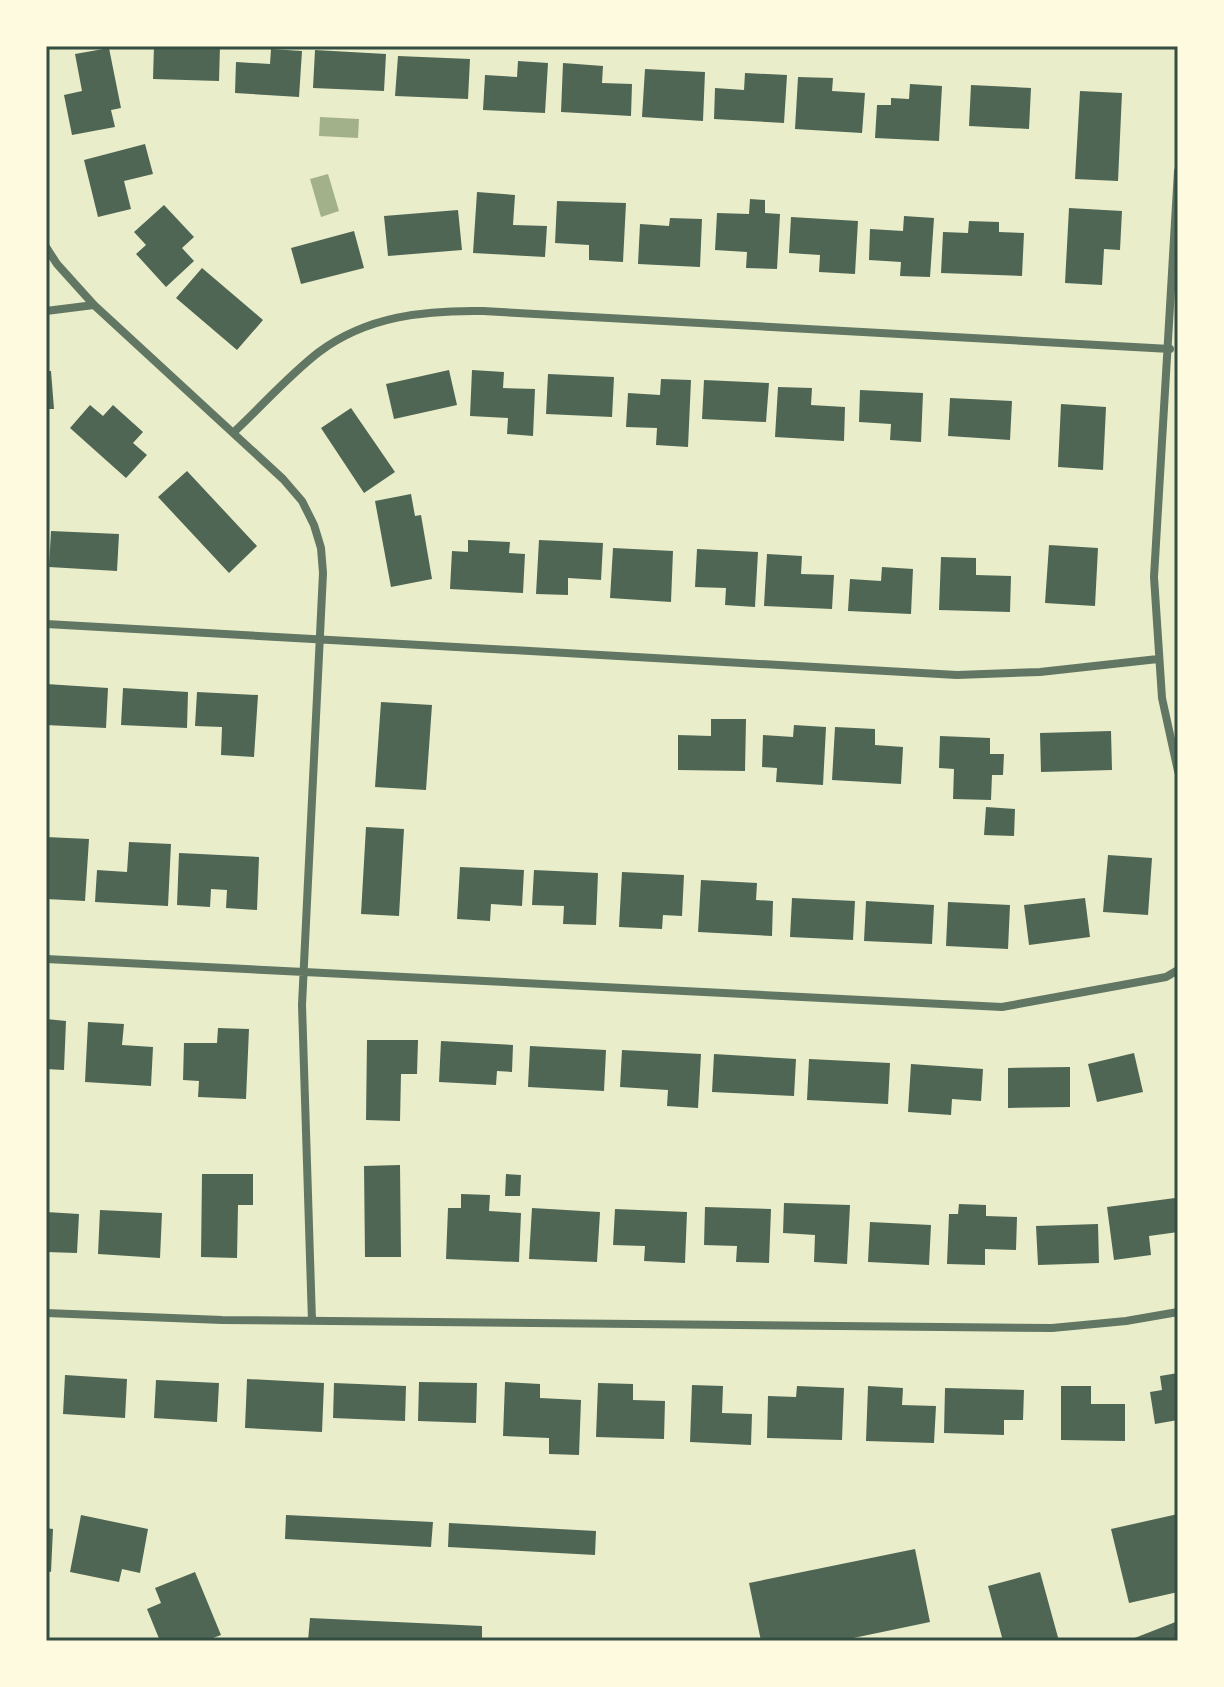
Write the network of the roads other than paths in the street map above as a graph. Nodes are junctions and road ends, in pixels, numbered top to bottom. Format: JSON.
{"nodes":[{"id":1,"x":1178,"y":171,"type":"edge"},
{"id":2,"x":46,"y":247,"type":"edge"},
{"id":3,"x":94,"y":305,"type":"junction"},
{"id":4,"x":46,"y":311,"type":"edge"},
{"id":5,"x":1170,"y":349,"type":"junction"},
{"id":6,"x":234,"y":432,"type":"junction"},
{"id":7,"x":46,"y":624,"type":"edge"},
{"id":8,"x":321,"y":639,"type":"junction"},
{"id":9,"x":1158,"y":659,"type":"junction"},
{"id":10,"x":1178,"y":771,"type":"edge"},
{"id":11,"x":46,"y":959,"type":"edge"},
{"id":12,"x":1178,"y":970,"type":"edge"},
{"id":13,"x":303,"y":972,"type":"junction"},
{"id":14,"x":1178,"y":1312,"type":"edge"},
{"id":15,"x":46,"y":1313,"type":"edge"},
{"id":16,"x":312,"y":1321,"type":"junction"}],
"edges":[{"from":1,"to":5,"type":"street"},
{"from":2,"to":3,"type":"street"},
{"from":3,"to":4,"type":"street"},
{"from":3,"to":6,"type":"street"},
{"from":5,"to":6,"type":"street"},
{"from":5,"to":9,"type":"street"},
{"from":6,"to":8,"type":"street"},
{"from":7,"to":8,"type":"street"},
{"from":8,"to":9,"type":"street"},
{"from":8,"to":13,"type":"street"},
{"from":9,"to":10,"type":"street"},
{"from":11,"to":13,"type":"street"},
{"from":12,"to":13,"type":"street"},
{"from":13,"to":16,"type":"street"},
{"from":14,"to":16,"type":"street"},
{"from":15,"to":16,"type":"street"}]}
